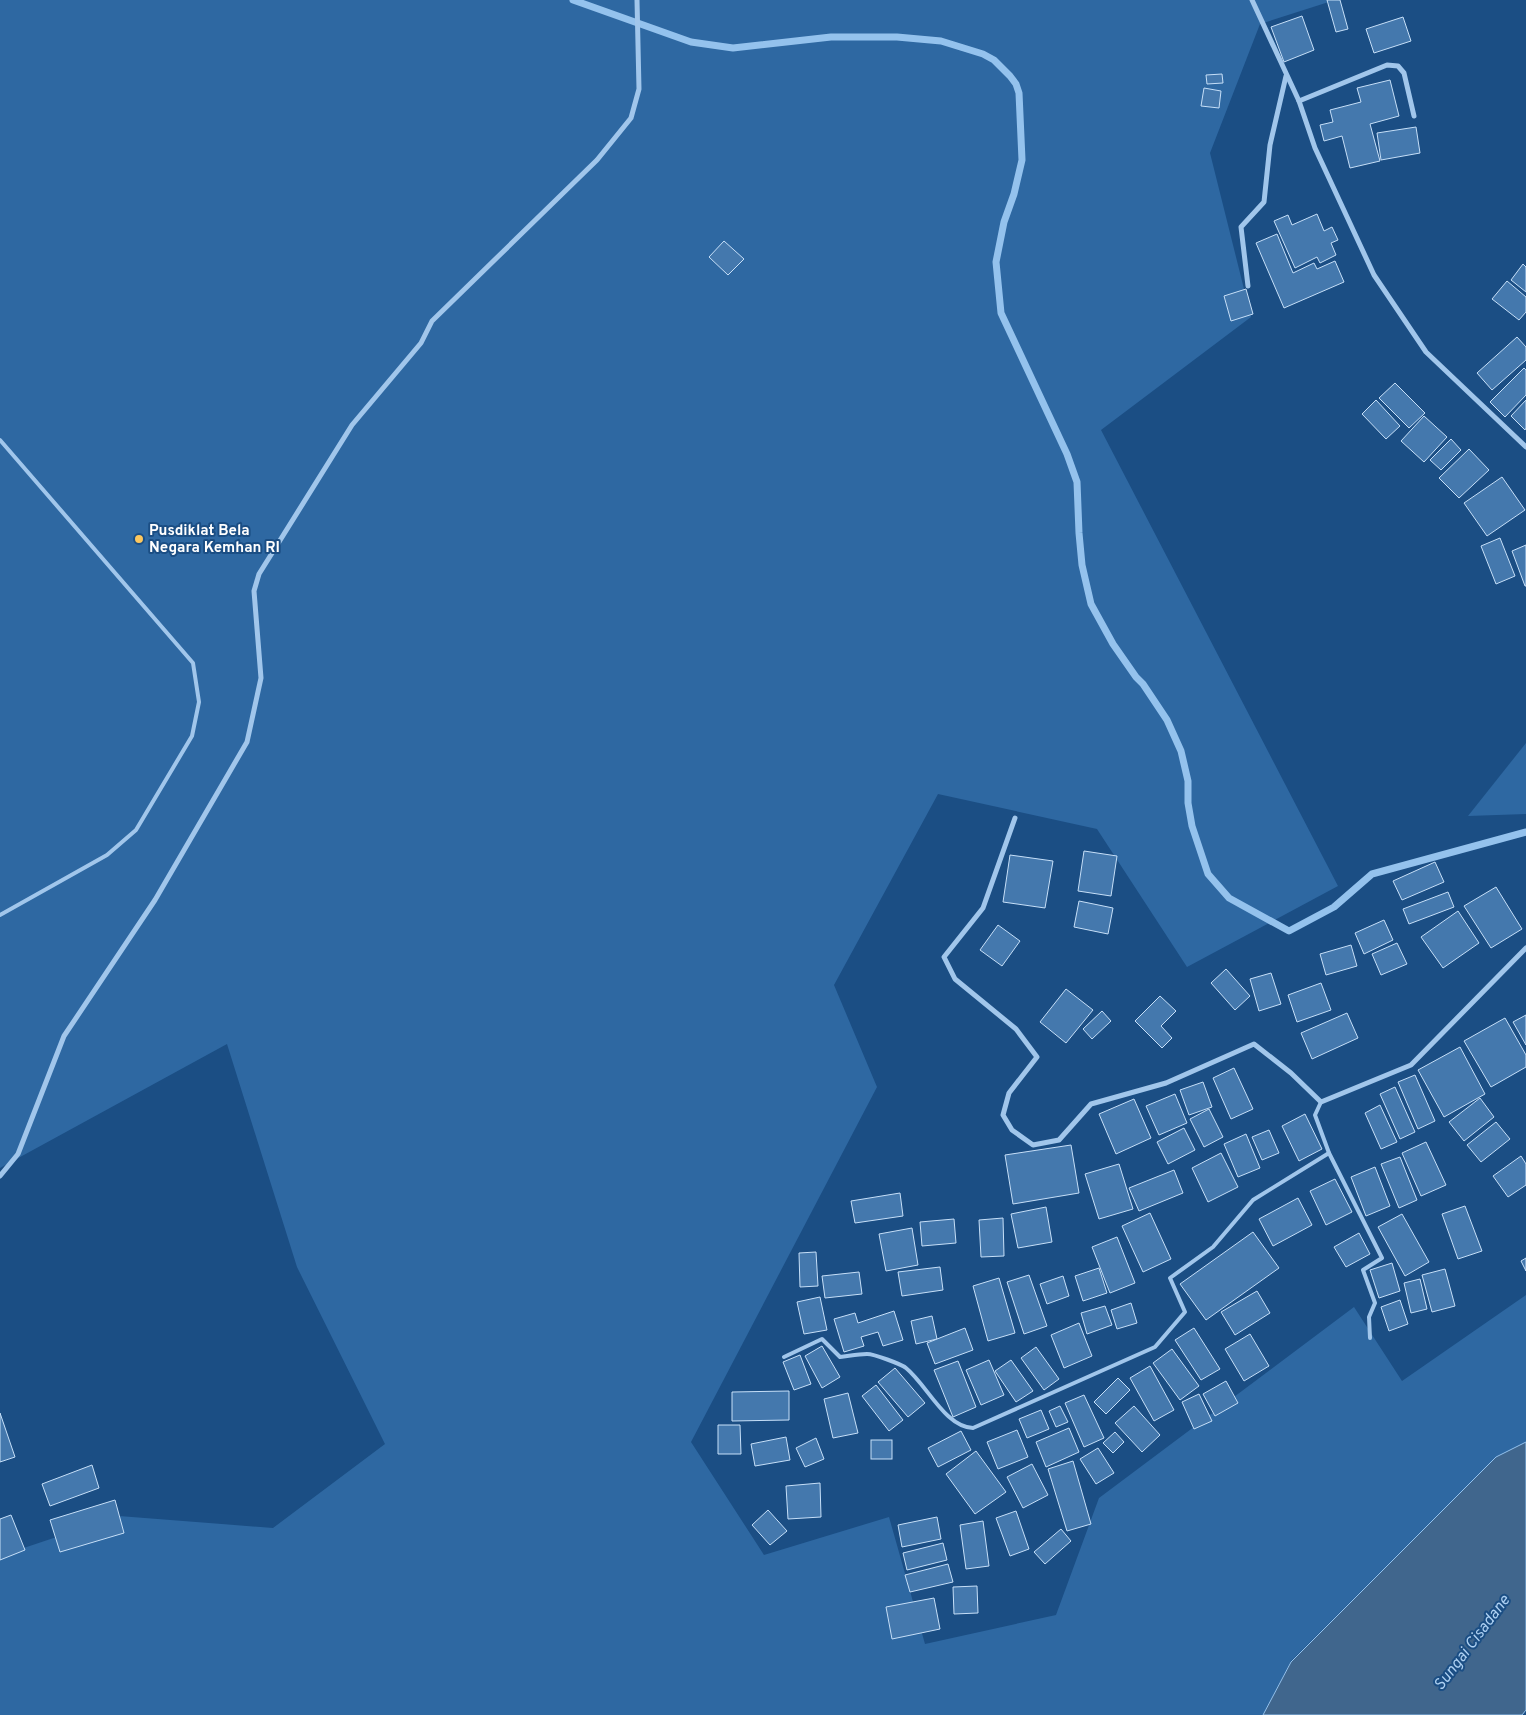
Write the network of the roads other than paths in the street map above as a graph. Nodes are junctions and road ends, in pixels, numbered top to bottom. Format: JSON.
{"nodes":[{"id":1,"x":638,"y":0,"type":"edge"},
{"id":2,"x":1252,"y":0,"type":"edge"},
{"id":3,"x":1286,"y":75,"type":"junction"},
{"id":4,"x":1299,"y":100,"type":"junction"},
{"id":5,"x":1414,"y":116,"type":"dead end"},
{"id":6,"x":1248,"y":286,"type":"dead end"},
{"id":7,"x":0,"y":440,"type":"edge"},
{"id":8,"x":1526,"y":447,"type":"edge"},
{"id":9,"x":1015,"y":818,"type":"dead end"},
{"id":10,"x":0,"y":915,"type":"edge"},
{"id":11,"x":1526,"y":948,"type":"edge"},
{"id":12,"x":1321,"y":1102,"type":"junction"},
{"id":13,"x":1329,"y":1153,"type":"junction"},
{"id":14,"x":0,"y":1176,"type":"edge"},
{"id":15,"x":1370,"y":1338,"type":"dead end"},
{"id":16,"x":784,"y":1357,"type":"dead end"}],
"edges":[{"from":1,"to":14,"type":"street"},
{"from":2,"to":3,"type":"street"},
{"from":3,"to":4,"type":"street"},
{"from":3,"to":6,"type":"street"},
{"from":4,"to":5,"type":"street"},
{"from":4,"to":8,"type":"street"},
{"from":7,"to":10,"type":"lane"},
{"from":9,"to":12,"type":"street"},
{"from":11,"to":12,"type":"street"},
{"from":12,"to":13,"type":"lane"},
{"from":13,"to":15,"type":"lane"},
{"from":13,"to":16,"type":"lane"}]}
